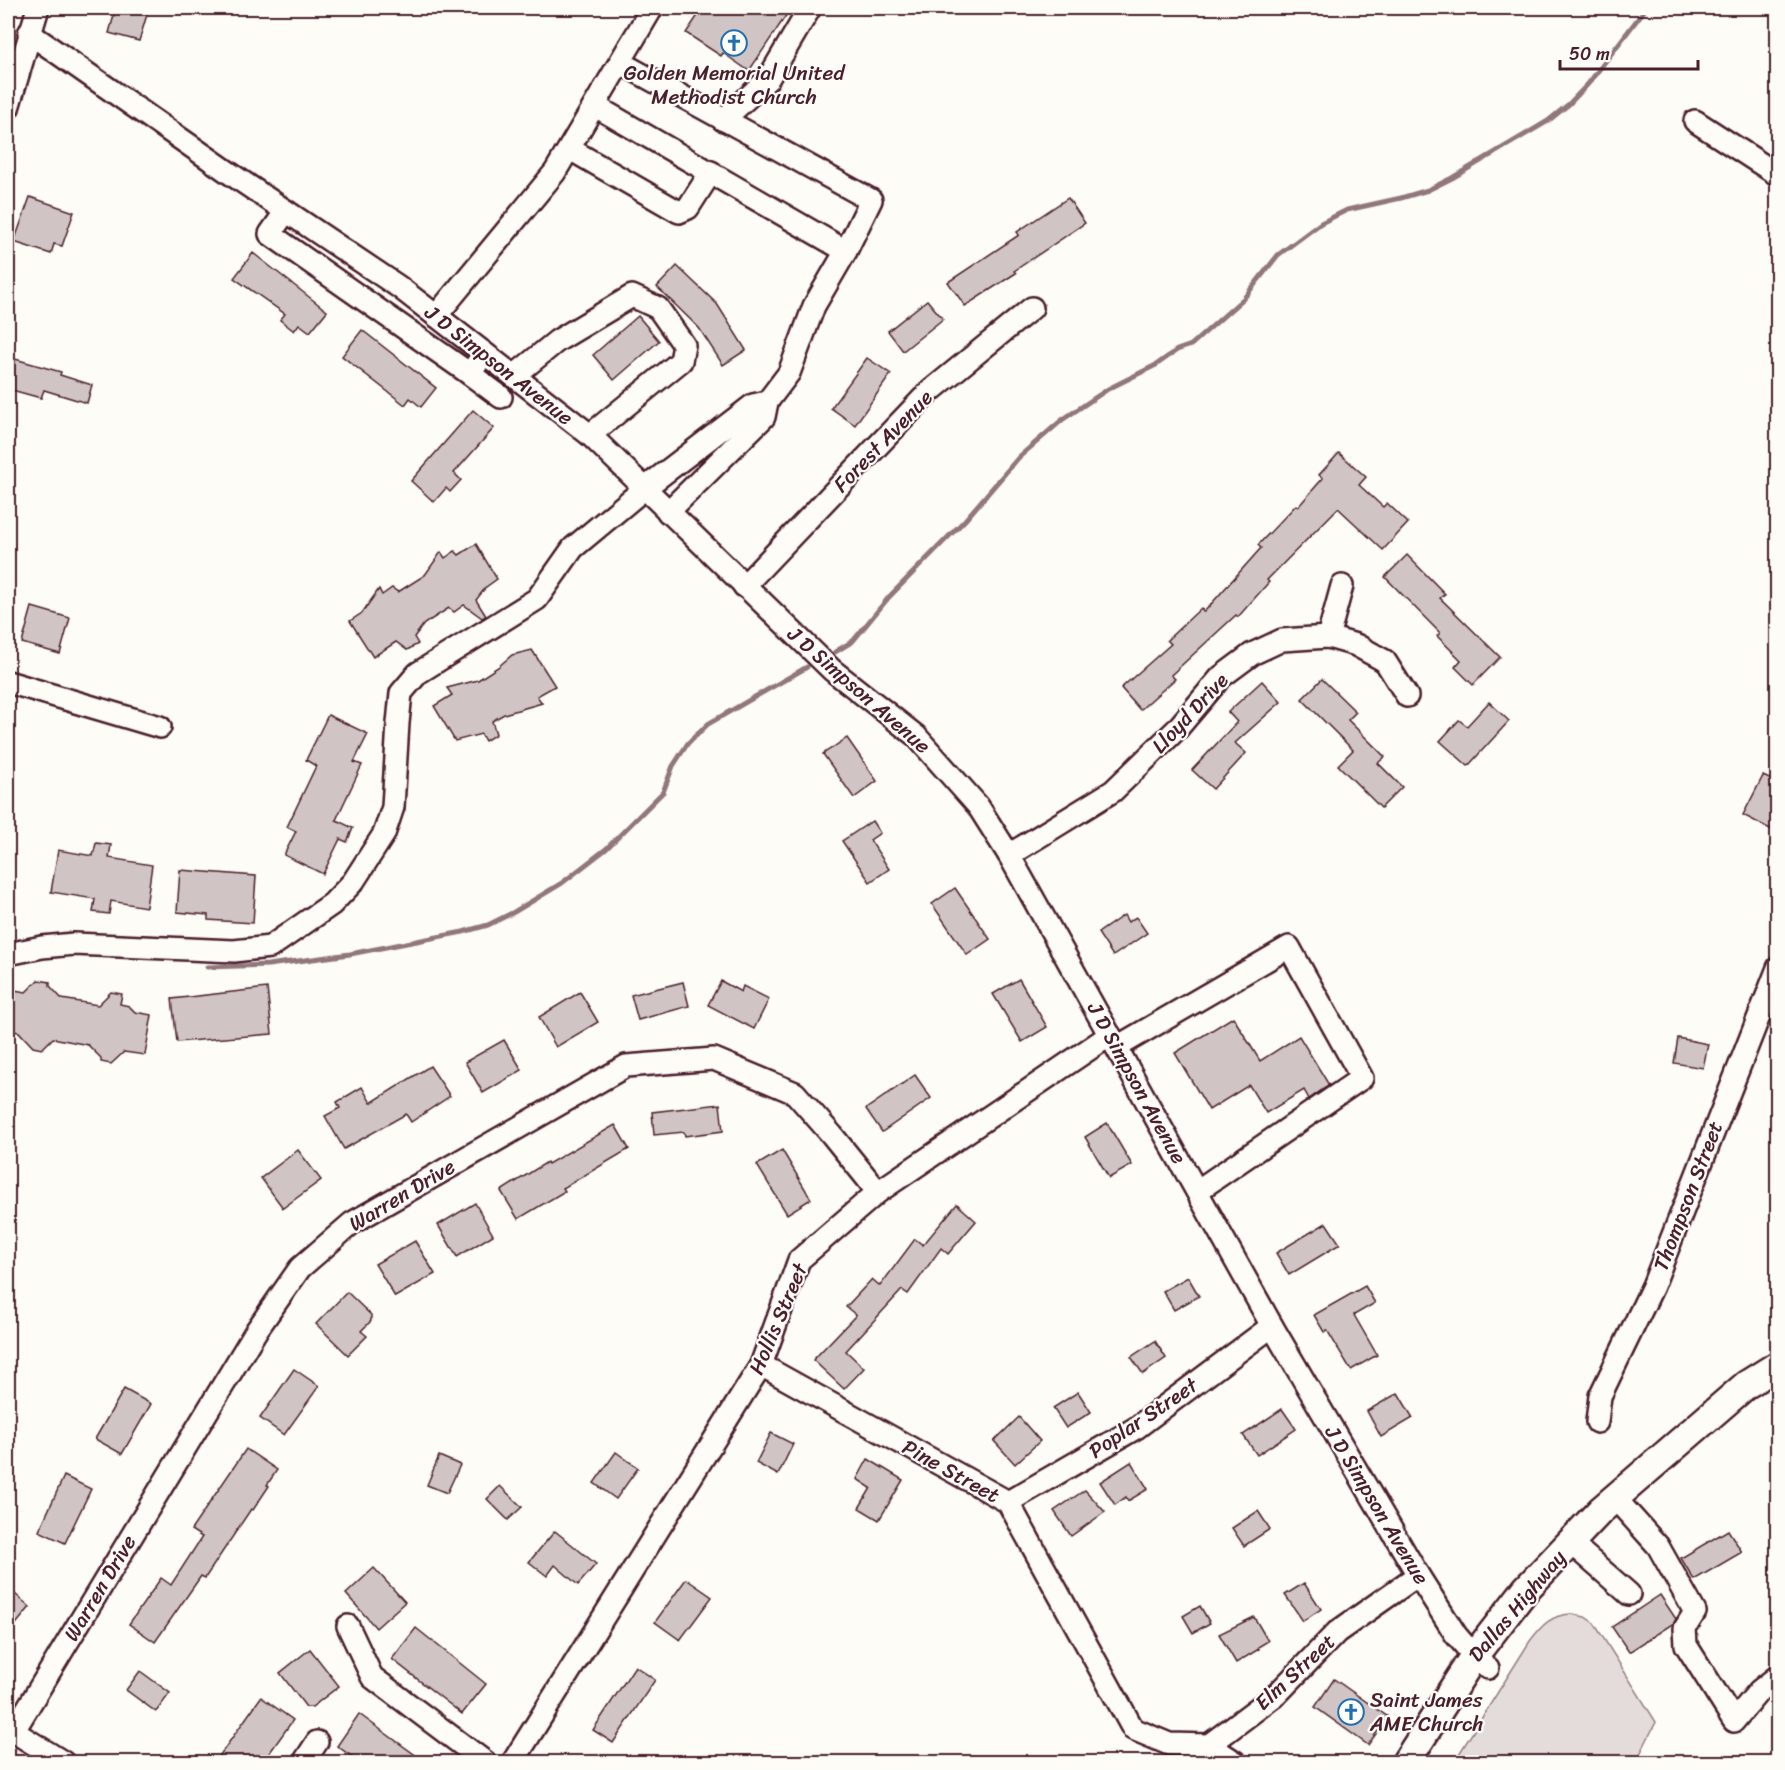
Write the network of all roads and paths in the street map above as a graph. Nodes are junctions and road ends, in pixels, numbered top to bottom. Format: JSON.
{"nodes":[{"id":1,"x":38,"y":8,"type":"edge"},
{"id":2,"x":652,"y":8,"type":"edge"},
{"id":3,"x":810,"y":8,"type":"edge"},
{"id":4,"x":29,"y":33,"type":"junction"},
{"id":5,"x":621,"y":63,"type":"junction"},
{"id":6,"x":596,"y":106,"type":"junction"},
{"id":7,"x":8,"y":108,"type":"edge"},
{"id":8,"x":723,"y":120,"type":"junction"},
{"id":9,"x":1695,"y":121,"type":"dead end"},
{"id":10,"x":570,"y":149,"type":"junction"},
{"id":11,"x":711,"y":172,"type":"junction"},
{"id":12,"x":1778,"y":175,"type":"edge"},
{"id":13,"x":286,"y":211,"type":"junction"},
{"id":14,"x":846,"y":251,"type":"junction"},
{"id":15,"x":1032,"y":308,"type":"dead end"},
{"id":16,"x":436,"y":316,"type":"junction"},
{"id":17,"x":484,"y":353,"type":"junction"},
{"id":18,"x":470,"y":374,"type":"junction"},
{"id":19,"x":514,"y":376,"type":"junction"},
{"id":20,"x":501,"y":397,"type":"dead end"},
{"id":21,"x":767,"y":402,"type":"junction"},
{"id":22,"x":590,"y":435,"type":"junction"},
{"id":23,"x":645,"y":488,"type":"junction"},
{"id":24,"x":669,"y":512,"type":"junction"},
{"id":25,"x":744,"y":586,"type":"junction"},
{"id":26,"x":1342,"y":586,"type":"dead end"},
{"id":27,"x":1328,"y":637,"type":"junction"},
{"id":28,"x":8,"y":682,"type":"edge"},
{"id":29,"x":1407,"y":696,"type":"dead end"},
{"id":30,"x":160,"y":727,"type":"dead end"},
{"id":31,"x":1009,"y":855,"type":"junction"},
{"id":32,"x":8,"y":954,"type":"edge"},
{"id":33,"x":1778,"y":968,"type":"edge"},
{"id":34,"x":1114,"y":1041,"type":"junction"},
{"id":35,"x":1197,"y":1191,"type":"junction"},
{"id":36,"x":878,"y":1192,"type":"junction"},
{"id":37,"x":1272,"y":1326,"type":"junction"},
{"id":38,"x":761,"y":1365,"type":"junction"},
{"id":39,"x":1778,"y":1365,"type":"edge"},
{"id":40,"x":1597,"y":1422,"type":"dead end"},
{"id":41,"x":1618,"y":1502,"type":"junction"},
{"id":42,"x":1008,"y":1503,"type":"junction"},
{"id":43,"x":1580,"y":1551,"type":"junction"},
{"id":44,"x":1418,"y":1575,"type":"junction"},
{"id":45,"x":1629,"y":1594,"type":"dead end"},
{"id":46,"x":348,"y":1626,"type":"dead end"},
{"id":47,"x":1481,"y":1662,"type":"junction"},
{"id":48,"x":1778,"y":1676,"type":"edge"},
{"id":49,"x":10,"y":1730,"type":"edge"},
{"id":50,"x":317,"y":1742,"type":"dead end"},
{"id":51,"x":1209,"y":1745,"type":"junction"},
{"id":52,"x":63,"y":1762,"type":"edge"},
{"id":53,"x":304,"y":1762,"type":"edge"},
{"id":54,"x":485,"y":1762,"type":"edge"},
{"id":55,"x":513,"y":1762,"type":"edge"},
{"id":56,"x":1235,"y":1762,"type":"edge"},
{"id":57,"x":1406,"y":1762,"type":"edge"},
{"id":58,"x":1427,"y":1762,"type":"edge"}],
"edges":[{"from":1,"to":4,"type":"street"},
{"from":2,"to":5,"type":"street"},
{"from":3,"to":8,"type":"street"},
{"from":4,"to":7,"type":"street"},
{"from":4,"to":13,"type":"street","name":"J D Simpson Avenue"},
{"from":5,"to":6,"type":"street"},
{"from":5,"to":8,"type":"street"},
{"from":6,"to":10,"type":"street"},
{"from":6,"to":11,"type":"street"},
{"from":8,"to":14,"type":"street"},
{"from":9,"to":12,"type":"street"},
{"from":10,"to":11,"type":"street"},
{"from":10,"to":16,"type":"street"},
{"from":11,"to":14,"type":"street"},
{"from":13,"to":16,"type":"street","name":"J D Simpson Avenue"},
{"from":13,"to":18,"type":"street"},
{"from":14,"to":21,"type":"street"},
{"from":15,"to":25,"type":"street","name":"Forest Avenue"},
{"from":16,"to":17,"type":"street","name":"J D Simpson Avenue"},
{"from":17,"to":18,"type":"street"},
{"from":17,"to":19,"type":"street","name":"J D Simpson Avenue"},
{"from":18,"to":20,"type":"street"},
{"from":19,"to":22,"type":"street","name":"J D Simpson Avenue"},
{"from":19,"to":22,"type":"street"},
{"from":21,"to":23,"type":"street"},
{"from":21,"to":24,"type":"street"},
{"from":22,"to":23,"type":"street","name":"J D Simpson Avenue"},
{"from":23,"to":24,"type":"street","name":"J D Simpson Avenue"},
{"from":23,"to":32,"type":"street"},
{"from":24,"to":25,"type":"street","name":"J D Simpson Avenue"},
{"from":25,"to":31,"type":"street","name":"J D Simpson Avenue"},
{"from":26,"to":27,"type":"street"},
{"from":27,"to":29,"type":"street","name":"Lloyd Drive"},
{"from":27,"to":31,"type":"street","name":"Lloyd Drive"},
{"from":28,"to":30,"type":"street"},
{"from":31,"to":34,"type":"street","name":"J D Simpson Avenue"},
{"from":33,"to":40,"type":"street","name":"Thompson Street"},
{"from":34,"to":35,"type":"street","name":"J D Simpson Avenue"},
{"from":34,"to":35,"type":"street","name":"Hollis Street"},
{"from":34,"to":36,"type":"street","name":"Hollis Street"},
{"from":35,"to":37,"type":"street","name":"J D Simpson Avenue"},
{"from":36,"to":38,"type":"street","name":"Hollis Street"},
{"from":36,"to":49,"type":"street","name":"Warren Drive"},
{"from":37,"to":42,"type":"street","name":"Poplar Street"},
{"from":37,"to":44,"type":"street","name":"J D Simpson Avenue"},
{"from":38,"to":42,"type":"street","name":"Pine Street"},
{"from":38,"to":55,"type":"street","name":"Hollis Street"},
{"from":39,"to":41,"type":"main road","name":"Dallas Highway"},
{"from":41,"to":43,"type":"main road","name":"Dallas Highway"},
{"from":41,"to":47,"type":"main road","name":"Dallas Highway"},
{"from":41,"to":48,"type":"street"},
{"from":42,"to":51,"type":"street","name":"Pine Street"},
{"from":43,"to":45,"type":"street"},
{"from":43,"to":47,"type":"main road","name":"Dallas Highway"},
{"from":44,"to":47,"type":"street","name":"J D Simpson Avenue"},
{"from":44,"to":51,"type":"street","name":"Elm Street"},
{"from":46,"to":54,"type":"street"},
{"from":47,"to":57,"type":"main road","name":"Dallas Highway"},
{"from":47,"to":58,"type":"main road","name":"Dallas Highway"},
{"from":49,"to":52,"type":"street"},
{"from":50,"to":53,"type":"street"},
{"from":51,"to":56,"type":"street"}]}
